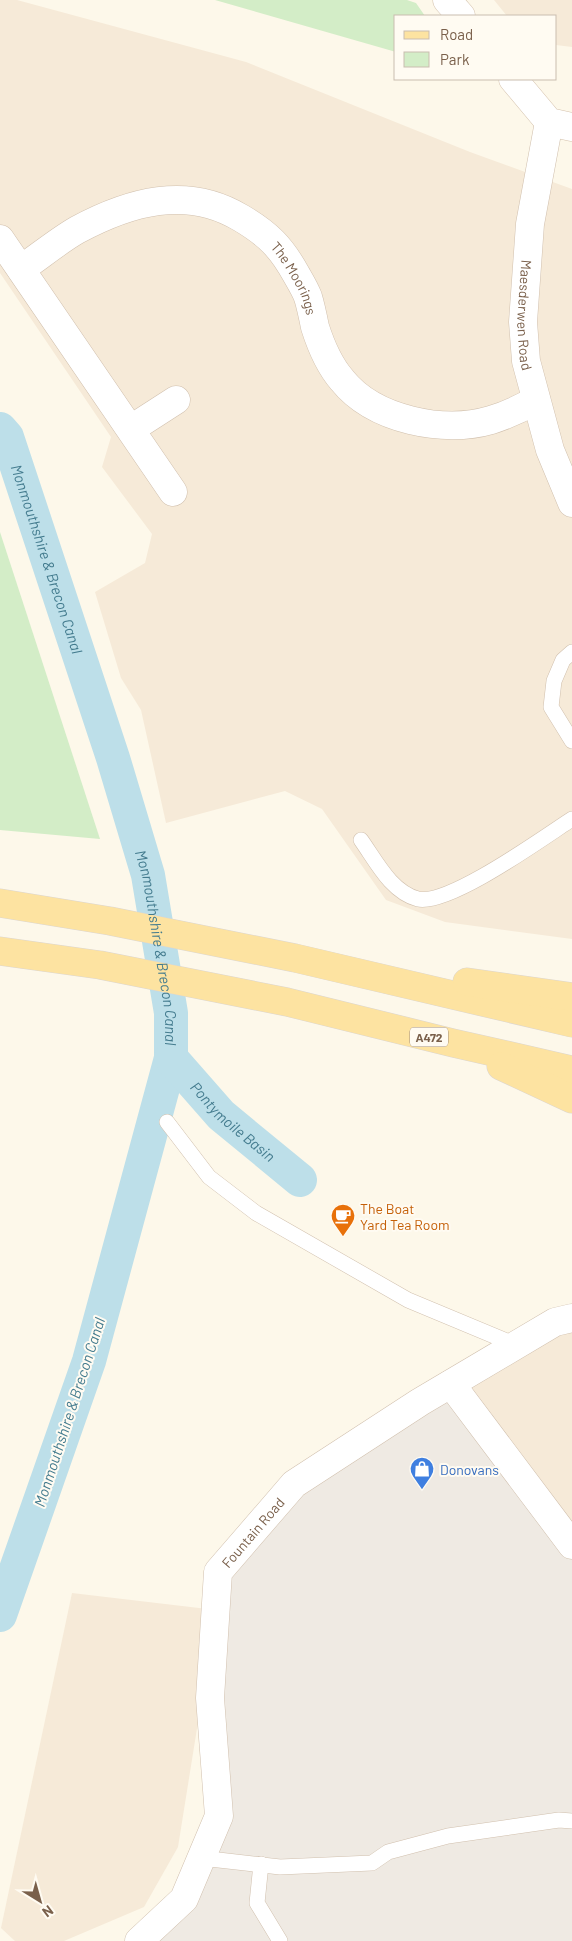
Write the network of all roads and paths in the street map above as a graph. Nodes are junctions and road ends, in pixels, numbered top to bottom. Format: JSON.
{"nodes":[{"id":1,"x":447,"y":0,"type":"edge"},
{"id":2,"x":459,"y":15,"type":"edge"},
{"id":3,"x":514,"y":80,"type":"edge"},
{"id":4,"x":561,"y":125,"type":"edge"},
{"id":5,"x":0,"y":239,"type":"edge"},
{"id":6,"x":21,"y":269,"type":"junction"},
{"id":7,"x":176,"y":400,"type":"dead end"},
{"id":8,"x":536,"y":400,"type":"junction"},
{"id":9,"x":131,"y":430,"type":"junction"},
{"id":10,"x":173,"y":492,"type":"dead end"},
{"id":11,"x":572,"y":503,"type":"edge"},
{"id":12,"x":572,"y":652,"type":"edge"},
{"id":13,"x":572,"y":741,"type":"edge"},
{"id":14,"x":572,"y":819,"type":"edge"},
{"id":15,"x":361,"y":840,"type":"dead end"},
{"id":16,"x":0,"y":902,"type":"edge"},
{"id":17,"x":0,"y":951,"type":"edge"},
{"id":18,"x":295,"y":958,"type":"junction"},
{"id":19,"x":572,"y":997,"type":"edge"},
{"id":20,"x":572,"y":1023,"type":"edge"},
{"id":21,"x":453,"y":1043,"type":"junction"},
{"id":22,"x":572,"y":1070,"type":"edge"},
{"id":23,"x":572,"y":1099,"type":"edge"},
{"id":24,"x":167,"y":1122,"type":"dead end"},
{"id":25,"x":572,"y":1318,"type":"edge"},
{"id":26,"x":516,"y":1345,"type":"junction"},
{"id":27,"x":451,"y":1384,"type":"junction"},
{"id":28,"x":572,"y":1546,"type":"edge"},
{"id":29,"x":572,"y":1821,"type":"edge"},
{"id":30,"x":201,"y":1858,"type":"junction"},
{"id":31,"x":261,"y":1864,"type":"junction"},
{"id":32,"x":138,"y":1941,"type":"edge"},
{"id":33,"x":280,"y":1941,"type":"edge"}],
"edges":[{"from":1,"to":2,"type":"street"},
{"from":3,"to":4,"type":"street"},
{"from":4,"to":8,"type":"street","name":"Maesderwen Road"},
{"from":5,"to":6,"type":"street"},
{"from":6,"to":8,"type":"street","name":"The Moorings"},
{"from":6,"to":9,"type":"street"},
{"from":7,"to":9,"type":"street"},
{"from":8,"to":11,"type":"street","name":"Maesderwen Road"},
{"from":9,"to":10,"type":"street"},
{"from":12,"to":13,"type":"lane"},
{"from":14,"to":15,"type":"lane"},
{"from":16,"to":18,"type":"main road"},
{"from":17,"to":21,"type":"main road","number":"A472"},
{"from":18,"to":19,"type":"main road"},
{"from":18,"to":20,"type":"main road"},
{"from":21,"to":22,"type":"main road","number":"A472"},
{"from":21,"to":23,"type":"main road"},
{"from":24,"to":26,"type":"lane"},
{"from":25,"to":26,"type":"street","name":"Fountain Road"},
{"from":26,"to":27,"type":"street","name":"Fountain Road"},
{"from":27,"to":28,"type":"street"},
{"from":27,"to":30,"type":"street","name":"Fountain Road"},
{"from":29,"to":31,"type":"lane"},
{"from":30,"to":31,"type":"lane"},
{"from":30,"to":32,"type":"street","name":"Fountain Road"},
{"from":31,"to":33,"type":"lane"}]}
